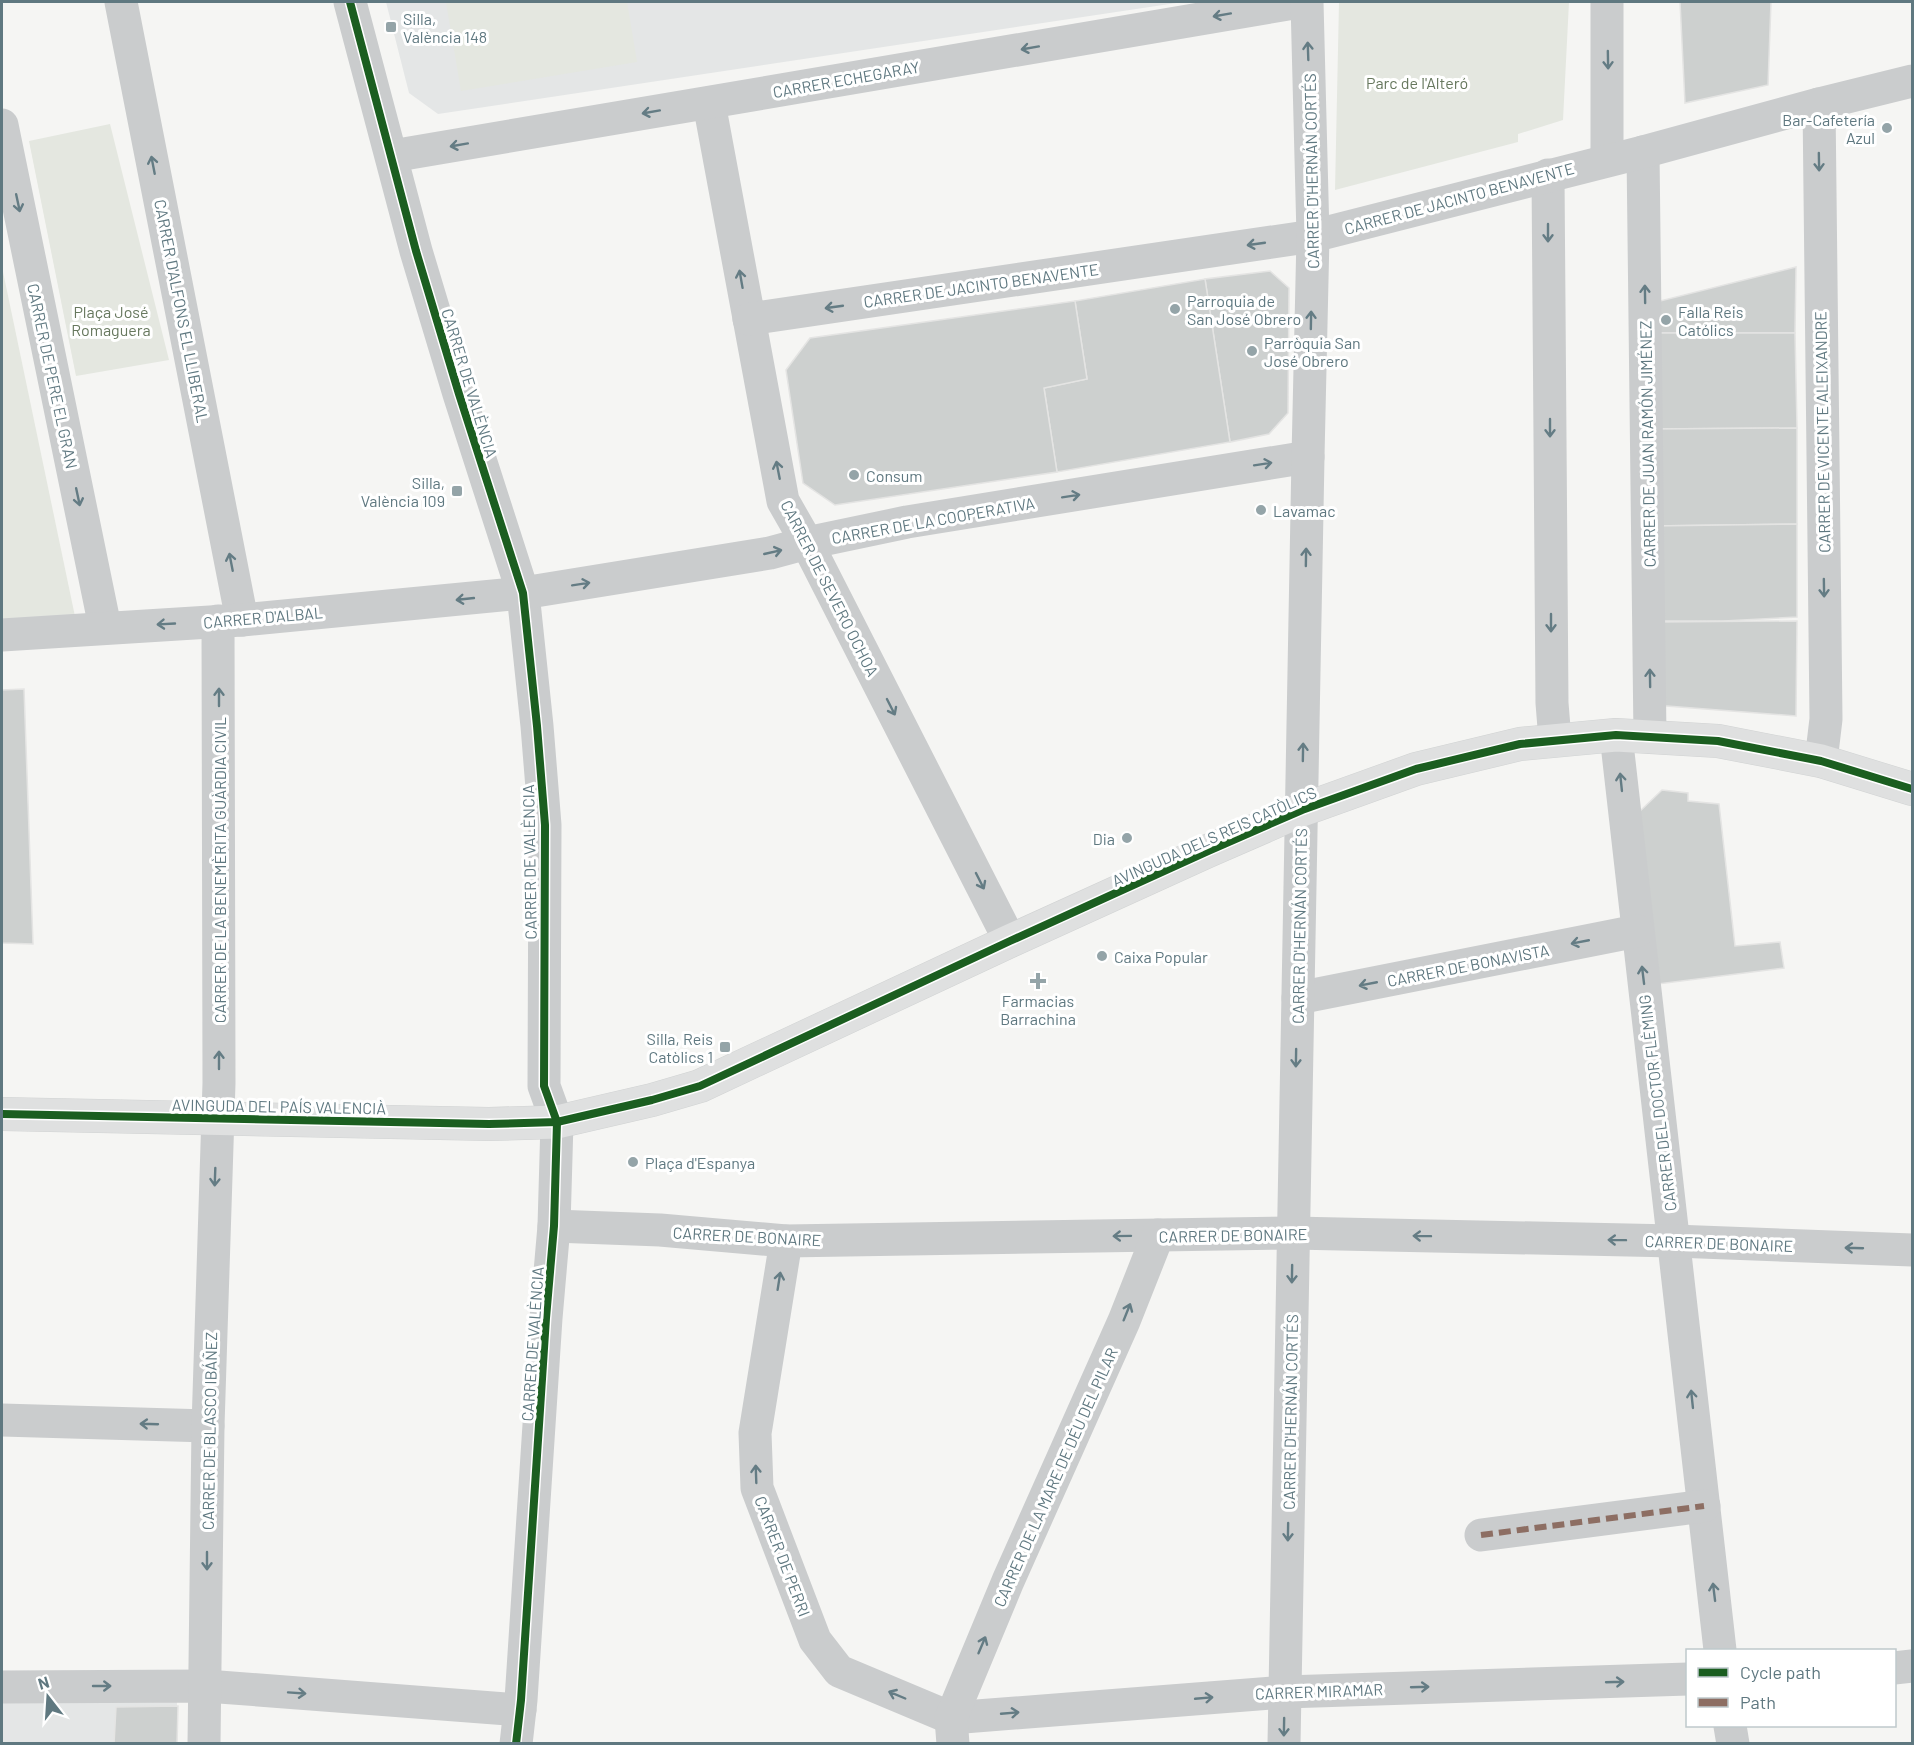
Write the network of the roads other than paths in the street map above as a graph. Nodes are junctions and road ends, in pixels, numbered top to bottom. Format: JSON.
{"nodes":[{"id":1,"x":121,"y":2,"type":"edge"},
{"id":2,"x":350,"y":2,"type":"edge"},
{"id":3,"x":1300,"y":2,"type":"edge"},
{"id":4,"x":1307,"y":2,"type":"edge"},
{"id":5,"x":1607,"y":2,"type":"edge"},
{"id":6,"x":1912,"y":81,"type":"edge"},
{"id":7,"x":709,"y":103,"type":"junction"},
{"id":8,"x":1819,"y":104,"type":"junction"},
{"id":9,"x":2,"y":125,"type":"edge"},
{"id":10,"x":1643,"y":152,"type":"junction"},
{"id":11,"x":392,"y":156,"type":"junction"},
{"id":12,"x":1607,"y":160,"type":"junction"},
{"id":13,"x":1548,"y":175,"type":"junction"},
{"id":14,"x":1313,"y":236,"type":"junction"},
{"id":15,"x":749,"y":320,"type":"junction"},
{"id":16,"x":1308,"y":457,"type":"junction"},
{"id":17,"x":807,"y":543,"type":"junction"},
{"id":18,"x":523,"y":593,"type":"junction"},
{"id":19,"x":230,"y":621,"type":"junction"},
{"id":20,"x":105,"y":627,"type":"junction"},
{"id":21,"x":2,"y":635,"type":"edge"},
{"id":22,"x":1616,"y":735,"type":"junction"},
{"id":23,"x":1650,"y":737,"type":"junction"},
{"id":24,"x":1556,"y":740,"type":"junction"},
{"id":25,"x":1821,"y":761,"type":"junction"},
{"id":26,"x":1912,"y":789,"type":"edge"},
{"id":27,"x":1302,"y":810,"type":"junction"},
{"id":28,"x":1637,"y":931,"type":"junction"},
{"id":29,"x":1010,"y":941,"type":"junction"},
{"id":30,"x":1298,"y":998,"type":"junction"},
{"id":31,"x":2,"y":1114,"type":"edge"},
{"id":32,"x":217,"y":1119,"type":"junction"},
{"id":33,"x":557,"y":1122,"type":"junction"},
{"id":34,"x":554,"y":1226,"type":"junction"},
{"id":35,"x":1293,"y":1233,"type":"junction"},
{"id":36,"x":1158,"y":1235,"type":"junction"},
{"id":37,"x":786,"y":1241,"type":"junction"},
{"id":38,"x":1674,"y":1241,"type":"junction"},
{"id":39,"x":1912,"y":1250,"type":"edge"},
{"id":40,"x":2,"y":1420,"type":"edge"},
{"id":41,"x":208,"y":1426,"type":"junction"},
{"id":42,"x":1704,"y":1506,"type":"junction"},
{"id":43,"x":1482,"y":1535,"type":"dead end"},
{"id":44,"x":1720,"y":1649,"type":"edge"},
{"id":45,"x":1912,"y":1666,"type":"edge"},
{"id":46,"x":1896,"y":1668,"type":"edge"},
{"id":47,"x":1686,"y":1679,"type":"edge"},
{"id":48,"x":206,"y":1686,"type":"junction"},
{"id":49,"x":2,"y":1687,"type":"edge"},
{"id":50,"x":1285,"y":1692,"type":"junction"},
{"id":51,"x":520,"y":1710,"type":"junction"},
{"id":52,"x":1730,"y":1727,"type":"edge"},
{"id":53,"x":952,"y":1731,"type":"edge"},
{"id":54,"x":204,"y":1743,"type":"edge"},
{"id":55,"x":516,"y":1743,"type":"edge"},
{"id":56,"x":1284,"y":1743,"type":"edge"},
{"id":57,"x":1733,"y":1743,"type":"edge"}],
"edges":[{"from":19,"to":1,"type":"street","name":"CARRER D'ALFONS EL LLIBERAL","one_way":true},
{"from":2,"to":11,"type":"street","name":"CARRER DE VALÈNCIA"},
{"from":3,"to":7,"type":"street","name":"CARRER ECHEGARAY","one_way":true},
{"from":14,"to":4,"type":"street","name":"CARRER D'HERNÁN CORTÉS","one_way":true},
{"from":5,"to":12,"type":"street","one_way":true},
{"from":6,"to":8,"type":"street","name":"CARRER DE JACINTO BENAVENTE"},
{"from":7,"to":11,"type":"street","name":"CARRER ECHEGARAY","one_way":true},
{"from":15,"to":7,"type":"street","name":"CARRER DE SEVERO OCHOA","one_way":true},
{"from":8,"to":10,"type":"street","name":"CARRER DE JACINTO BENAVENTE"},
{"from":8,"to":25,"type":"street","name":"CARRER DE VICENTE ALEIXANDRE","one_way":true},
{"from":9,"to":20,"type":"street","name":"CARRER DE PERE EL GRAN","one_way":true},
{"from":10,"to":12,"type":"street","name":"CARRER DE JACINTO BENAVENTE"},
{"from":23,"to":10,"type":"street","name":"CARRER DE JUAN RAMÓN JIMÉNEZ","one_way":true},
{"from":11,"to":18,"type":"street","name":"CARRER DE VALÈNCIA"},
{"from":12,"to":13,"type":"street","name":"CARRER DE JACINTO BENAVENTE"},
{"from":13,"to":14,"type":"street","name":"CARRER DE JACINTO BENAVENTE"},
{"from":13,"to":24,"type":"street","one_way":true},
{"from":14,"to":15,"type":"street","name":"CARRER DE JACINTO BENAVENTE","one_way":true},
{"from":16,"to":14,"type":"street","name":"CARRER D'HERNÁN CORTÉS","one_way":true},
{"from":17,"to":15,"type":"street","name":"CARRER DE SEVERO OCHOA","one_way":true},
{"from":17,"to":16,"type":"street","name":"CARRER DE LA COOPERATIVA","one_way":true},
{"from":27,"to":16,"type":"street","name":"CARRER D'HERNÁN CORTÉS","one_way":true},
{"from":18,"to":17,"type":"street","name":"CARRER DE LA COOPERATIVA","one_way":true},
{"from":17,"to":29,"type":"street","name":"CARRER DE SEVERO OCHOA","one_way":true},
{"from":18,"to":19,"type":"street","name":"CARRER D'ALBAL","one_way":true},
{"from":18,"to":33,"type":"street","name":"CARRER DE VALÈNCIA"},
{"from":19,"to":20,"type":"street","name":"CARRER D'ALBAL","one_way":true},
{"from":32,"to":19,"type":"street","name":"CARRER DE LA BENEMÈRITA GUÀRDIA CIVIL","one_way":true},
{"from":20,"to":21,"type":"street","name":"CARRER D'ALBAL"},
{"from":22,"to":23,"type":"street","name":"AVINGUDA DELS REIS CATÒLICS"},
{"from":22,"to":24,"type":"street","name":"AVINGUDA DELS REIS CATÒLICS"},
{"from":28,"to":22,"type":"street","name":"CARRER DEL DOCTOR FLÈMING","one_way":true},
{"from":23,"to":25,"type":"street","name":"AVINGUDA DELS REIS CATÒLICS"},
{"from":24,"to":27,"type":"street","name":"AVINGUDA DELS REIS CATÒLICS"},
{"from":25,"to":26,"type":"street","name":"AVINGUDA DELS REIS CATÒLICS"},
{"from":27,"to":29,"type":"street","name":"AVINGUDA DELS REIS CATÒLICS"},
{"from":27,"to":30,"type":"street","name":"CARRER D'HERNÁN CORTÉS"},
{"from":28,"to":30,"type":"street","name":"CARRER DE BONAVISTA","one_way":true},
{"from":38,"to":28,"type":"street","name":"CARRER DEL DOCTOR FLÈMING","one_way":true},
{"from":29,"to":33,"type":"street","name":"AVINGUDA DELS REIS CATÒLICS"},
{"from":30,"to":35,"type":"street","name":"CARRER D'HERNÁN CORTÉS","one_way":true},
{"from":31,"to":32,"type":"street","name":"AVINGUDA DEL PAÍS VALENCIÀ"},
{"from":32,"to":33,"type":"street","name":"AVINGUDA DEL PAÍS VALENCIÀ"},
{"from":32,"to":41,"type":"street","name":"CARRER DE BLASCO IBÁÑEZ","one_way":true},
{"from":33,"to":34,"type":"street","name":"CARRER DE VALÈNCIA"},
{"from":34,"to":37,"type":"street","name":"CARRER DE BONAIRE"},
{"from":34,"to":51,"type":"street","name":"CARRER DE VALÈNCIA"},
{"from":35,"to":36,"type":"street","name":"CARRER DE BONAIRE"},
{"from":38,"to":35,"type":"street","name":"CARRER DE BONAIRE","one_way":true},
{"from":35,"to":50,"type":"street","name":"CARRER D'HERNÁN CORTÉS","one_way":true},
{"from":36,"to":37,"type":"street","name":"CARRER DE BONAIRE","one_way":true},
{"from":53,"to":36,"type":"street","name":"CARRER DE LA MARE DE DÉU DEL PILAR","one_way":true},
{"from":53,"to":37,"type":"street","name":"CARRER DE PERRI","one_way":true},
{"from":39,"to":38,"type":"street","name":"CARRER DE BONAIRE","one_way":true},
{"from":42,"to":38,"type":"street","name":"CARRER DEL DOCTOR FLÈMING","one_way":true},
{"from":41,"to":40,"type":"street","one_way":true},
{"from":41,"to":48,"type":"street","name":"CARRER DE BLASCO IBÁÑEZ","one_way":true},
{"from":42,"to":43,"type":"street"},
{"from":44,"to":42,"type":"street","name":"CARRER DEL DOCTOR FLÈMING","one_way":true},
{"from":45,"to":46,"type":"street"},
{"from":50,"to":47,"type":"street","name":"CARRER MIRAMAR","one_way":true},
{"from":49,"to":48,"type":"street","one_way":true},
{"from":48,"to":51,"type":"street","one_way":true},
{"from":48,"to":54,"type":"street","name":"CARRER DE BLASCO IBÁÑEZ"},
{"from":53,"to":50,"type":"street","name":"CARRER MIRAMAR","one_way":true},
{"from":50,"to":56,"type":"street","name":"CARRER D'HERNÁN CORTÉS","one_way":true},
{"from":51,"to":55,"type":"street","name":"CARRER DE VALÈNCIA"},
{"from":52,"to":57,"type":"street"}]}
